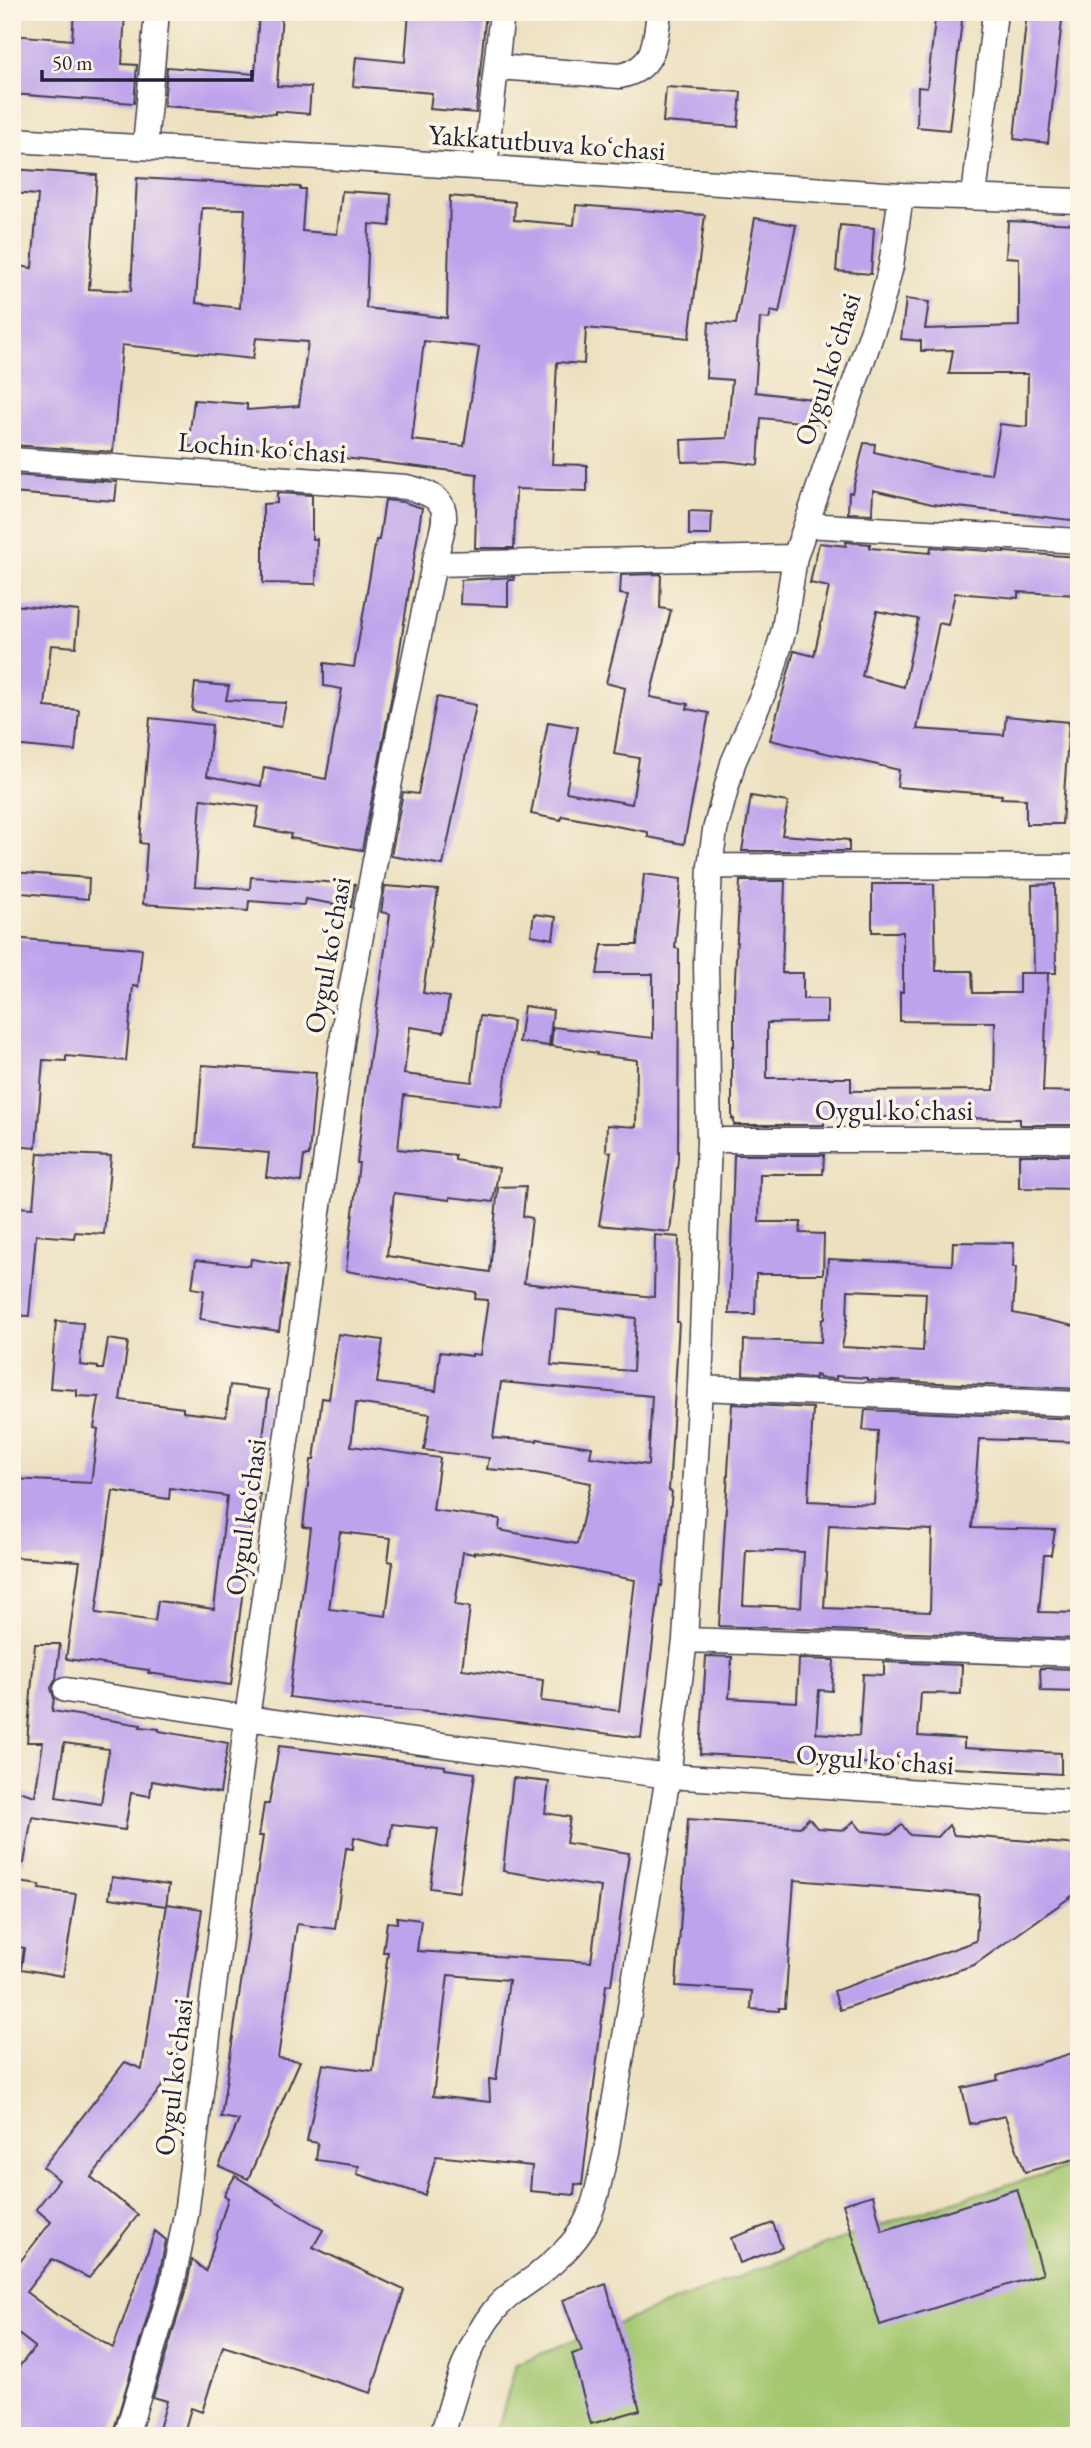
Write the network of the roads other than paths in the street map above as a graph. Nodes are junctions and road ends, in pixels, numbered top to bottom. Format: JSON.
{"nodes":[{"id":1,"x":158,"y":12,"type":"edge"},
{"id":2,"x":502,"y":12,"type":"edge"},
{"id":3,"x":659,"y":12,"type":"edge"},
{"id":4,"x":995,"y":12,"type":"edge"},
{"id":5,"x":496,"y":67,"type":"junction"},
{"id":6,"x":12,"y":140,"type":"edge"},
{"id":7,"x":145,"y":147,"type":"junction"},
{"id":8,"x":485,"y":168,"type":"junction"},
{"id":9,"x":901,"y":195,"type":"junction"},
{"id":10,"x":974,"y":197,"type":"junction"},
{"id":11,"x":1079,"y":201,"type":"edge"},
{"id":12,"x":12,"y":460,"type":"edge"},
{"id":13,"x":806,"y":525,"type":"junction"},
{"id":14,"x":1079,"y":541,"type":"edge"},
{"id":15,"x":795,"y":557,"type":"junction"},
{"id":16,"x":434,"y":564,"type":"junction"},
{"id":17,"x":710,"y":866,"type":"junction"},
{"id":18,"x":1079,"y":867,"type":"edge"},
{"id":19,"x":709,"y":1140,"type":"junction"},
{"id":20,"x":1079,"y":1140,"type":"edge"},
{"id":21,"x":701,"y":1388,"type":"junction"},
{"id":22,"x":1079,"y":1404,"type":"edge"},
{"id":23,"x":685,"y":1640,"type":"junction"},
{"id":24,"x":1079,"y":1654,"type":"edge"},
{"id":25,"x":66,"y":1690,"type":"dead end"},
{"id":26,"x":247,"y":1718,"type":"junction"},
{"id":27,"x":668,"y":1776,"type":"junction"},
{"id":28,"x":1079,"y":1802,"type":"edge"},
{"id":29,"x":126,"y":2436,"type":"edge"},
{"id":30,"x":442,"y":2436,"type":"edge"}],
"edges":[{"from":1,"to":7,"type":"street"},
{"from":2,"to":5,"type":"street"},
{"from":3,"to":5,"type":"street"},
{"from":4,"to":10,"type":"street"},
{"from":5,"to":8,"type":"street"},
{"from":6,"to":7,"type":"street","name":"Yakkatutbuva koʻchasi"},
{"from":7,"to":8,"type":"street","name":"Yakkatutbuva koʻchasi"},
{"from":8,"to":9,"type":"street","name":"Yakkatutbuva koʻchasi"},
{"from":9,"to":10,"type":"street","name":"Yakkatutbuva koʻchasi"},
{"from":9,"to":13,"type":"street","name":"Oygul koʻchasi"},
{"from":10,"to":11,"type":"street","name":"Yakkatutbuva koʻchasi"},
{"from":12,"to":16,"type":"street","name":"Lochin koʻchasi"},
{"from":13,"to":14,"type":"street"},
{"from":13,"to":15,"type":"street","name":"Oygul koʻchasi"},
{"from":15,"to":16,"type":"street"},
{"from":15,"to":17,"type":"street","name":"Oygul koʻchasi"},
{"from":16,"to":26,"type":"street","name":"Oygul koʻchasi"},
{"from":17,"to":18,"type":"street"},
{"from":17,"to":19,"type":"street","name":"Oygul koʻchasi"},
{"from":19,"to":20,"type":"street","name":"Oygul koʻchasi"},
{"from":19,"to":21,"type":"street","name":"Oygul koʻchasi"},
{"from":21,"to":22,"type":"street"},
{"from":21,"to":23,"type":"street","name":"Oygul koʻchasi"},
{"from":23,"to":24,"type":"street"},
{"from":23,"to":27,"type":"street","name":"Oygul koʻchasi"},
{"from":25,"to":26,"type":"street"},
{"from":26,"to":27,"type":"street","name":"Oygul koʻchasi"},
{"from":26,"to":29,"type":"street","name":"Oygul koʻchasi"},
{"from":27,"to":28,"type":"street","name":"Oygul koʻchasi"},
{"from":27,"to":30,"type":"street","name":"Oygul koʻchasi"}]}
